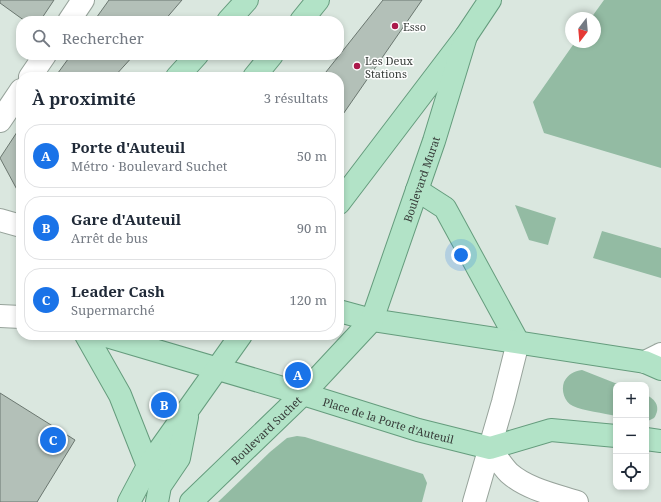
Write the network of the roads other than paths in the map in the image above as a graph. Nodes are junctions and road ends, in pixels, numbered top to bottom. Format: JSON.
{"nodes":[{"id":1,"x":83,"y":0,"type":"edge"},
{"id":2,"x":247,"y":0,"type":"edge"},
{"id":3,"x":318,"y":0,"type":"edge"},
{"id":4,"x":490,"y":0,"type":"edge"},
{"id":5,"x":72,"y":16,"type":"edge"},
{"id":6,"x":233,"y":16,"type":"edge"},
{"id":7,"x":305,"y":16,"type":"edge"},
{"id":8,"x":466,"y":36,"type":"junction"},
{"id":9,"x":42,"y":60,"type":"edge"},
{"id":10,"x":192,"y":60,"type":"edge"},
{"id":11,"x":268,"y":60,"type":"edge"},
{"id":12,"x":33,"y":72,"type":"edge"},
{"id":13,"x":182,"y":72,"type":"edge"},
{"id":14,"x":258,"y":72,"type":"edge"},
{"id":15,"x":16,"y":97,"type":"edge"},
{"id":16,"x":0,"y":121,"type":"edge"},
{"id":17,"x":417,"y":190,"type":"junction"},
{"id":18,"x":344,"y":197,"type":"edge"},
{"id":19,"x":0,"y":220,"type":"edge"},
{"id":20,"x":16,"y":225,"type":"edge"},
{"id":21,"x":344,"y":312,"type":"edge"},
{"id":22,"x":0,"y":316,"type":"edge"},
{"id":23,"x":16,"y":317,"type":"edge"},
{"id":24,"x":372,"y":320,"type":"junction"},
{"id":25,"x":89,"y":340,"type":"edge"},
{"id":26,"x":120,"y":340,"type":"edge"},
{"id":27,"x":237,"y":340,"type":"edge"},
{"id":28,"x":518,"y":342,"type":"junction"},
{"id":29,"x":656,"y":362,"type":"edge"},
{"id":30,"x":217,"y":369,"type":"junction"},
{"id":31,"x":303,"y":394,"type":"junction"},
{"id":32,"x":188,"y":410,"type":"junction"},
{"id":33,"x":613,"y":436,"type":"edge"},
{"id":34,"x":649,"y":439,"type":"edge"},
{"id":35,"x":661,"y":441,"type":"edge"},
{"id":36,"x":490,"y":448,"type":"junction"},
{"id":37,"x":148,"y":466,"type":"junction"},
{"id":38,"x":129,"y":502,"type":"edge"},
{"id":39,"x":157,"y":502,"type":"edge"},
{"id":40,"x":191,"y":502,"type":"edge"},
{"id":41,"x":474,"y":502,"type":"edge"},
{"id":42,"x":577,"y":502,"type":"edge"}],
"edges":[{"from":1,"to":5,"type":"street"},
{"from":2,"to":6,"type":"main road"},
{"from":3,"to":7,"type":"main road"},
{"from":4,"to":8,"type":"main road","name":"Boulevard Murat"},
{"from":8,"to":17,"type":"main road","name":"Boulevard Murat"},
{"from":8,"to":18,"type":"main road","name":"Boulevard Murat"},
{"from":9,"to":12,"type":"street"},
{"from":10,"to":13,"type":"main road"},
{"from":11,"to":14,"type":"main road"},
{"from":15,"to":16,"type":"street"},
{"from":17,"to":24,"type":"main road","name":"Boulevard Murat"},
{"from":17,"to":28,"type":"main road"},
{"from":19,"to":20,"type":"street"},
{"from":21,"to":24,"type":"main road"},
{"from":22,"to":23,"type":"street"},
{"from":24,"to":28,"type":"main road"},
{"from":24,"to":31,"type":"main road","name":"Boulevard Suchet"},
{"from":25,"to":37,"type":"main road"},
{"from":26,"to":30,"type":"main road","name":"Place de la Porte d'Auteuil"},
{"from":27,"to":30,"type":"main road"},
{"from":28,"to":29,"type":"main road"},
{"from":28,"to":36,"type":"street"},
{"from":30,"to":31,"type":"main road","name":"Place de la Porte d'Auteuil"},
{"from":30,"to":32,"type":"main road"},
{"from":31,"to":36,"type":"main road","name":"Place de la Porte d'Auteuil"},
{"from":31,"to":40,"type":"main road","name":"Boulevard Suchet"},
{"from":32,"to":37,"type":"main road"},
{"from":32,"to":39,"type":"main road"},
{"from":33,"to":36,"type":"main road"},
{"from":34,"to":35,"type":"main road"},
{"from":36,"to":41,"type":"street"},
{"from":36,"to":42,"type":"street"},
{"from":37,"to":38,"type":"main road"}]}
